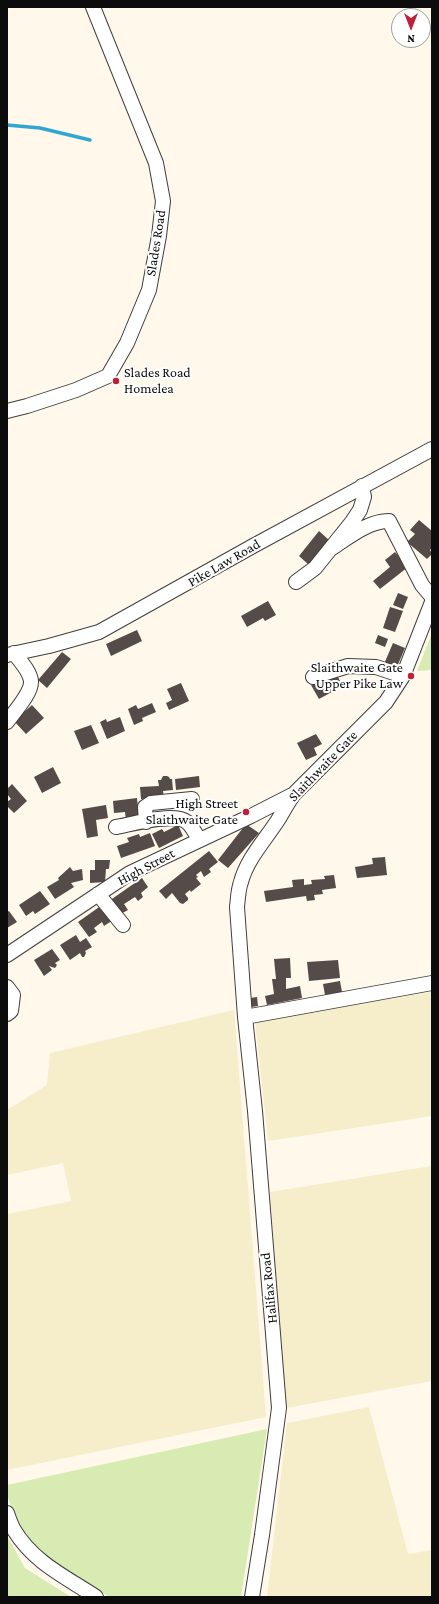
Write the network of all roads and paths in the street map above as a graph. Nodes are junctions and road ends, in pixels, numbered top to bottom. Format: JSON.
{"nodes":[{"id":1,"x":83,"y":7,"type":"edge"},
{"id":2,"x":95,"y":12,"type":"edge"},
{"id":3,"x":7,"y":411,"type":"edge"},
{"id":4,"x":432,"y":449,"type":"edge"},
{"id":5,"x":362,"y":486,"type":"junction"},
{"id":6,"x":332,"y":548,"type":"junction"},
{"id":7,"x":296,"y":582,"type":"dead end"},
{"id":8,"x":432,"y":597,"type":"edge"},
{"id":9,"x":432,"y":602,"type":"edge"},
{"id":10,"x":11,"y":654,"type":"edge"},
{"id":11,"x":403,"y":676,"type":"junction"},
{"id":12,"x":314,"y":677,"type":"dead end"},
{"id":13,"x":7,"y":722,"type":"edge"},
{"id":14,"x":294,"y":794,"type":"junction"},
{"id":15,"x":192,"y":799,"type":"dead end"},
{"id":16,"x":146,"y":822,"type":"junction"},
{"id":17,"x":116,"y":827,"type":"dead end"},
{"id":18,"x":199,"y":840,"type":"junction"},
{"id":19,"x":98,"y":894,"type":"junction"},
{"id":20,"x":123,"y":925,"type":"dead end"},
{"id":21,"x":7,"y":954,"type":"edge"},
{"id":22,"x":242,"y":978,"type":"joint"},
{"id":23,"x":432,"y":983,"type":"edge"},
{"id":24,"x":7,"y":986,"type":"edge"},
{"id":25,"x":7,"y":1014,"type":"edge"},
{"id":26,"x":245,"y":1016,"type":"junction"},
{"id":27,"x":7,"y":1513,"type":"edge"},
{"id":28,"x":96,"y":1597,"type":"edge"},
{"id":29,"x":252,"y":1597,"type":"edge"}],
"edges":[{"from":1,"to":2,"type":"street"},
{"from":2,"to":3,"type":"street","name":"Slades Road"},
{"from":4,"to":5,"type":"street","name":"Pike Law Road"},
{"from":5,"to":6,"type":"street"},
{"from":5,"to":10,"type":"street","name":"Pike Law Road"},
{"from":6,"to":7,"type":"street"},
{"from":6,"to":8,"type":"street"},
{"from":9,"to":11,"type":"street","name":"Slaithwaite Gate"},
{"from":10,"to":13,"type":"street"},
{"from":11,"to":12,"type":"street"},
{"from":11,"to":14,"type":"street","name":"Slaithwaite Gate"},
{"from":14,"to":18,"type":"street","name":"High Street"},
{"from":14,"to":22,"type":"street","name":"Slaithwaite Gate"},
{"from":15,"to":16,"type":"street"},
{"from":16,"to":17,"type":"street"},
{"from":16,"to":18,"type":"street"},
{"from":18,"to":19,"type":"street","name":"High Street"},
{"from":19,"to":20,"type":"street"},
{"from":19,"to":21,"type":"street","name":"High Street"},
{"from":22,"to":26,"type":"street","name":"Halifax Road"},
{"from":23,"to":26,"type":"street"},
{"from":24,"to":25,"type":"street"},
{"from":26,"to":29,"type":"street","name":"Halifax Road"},
{"from":27,"to":28,"type":"street"}]}
